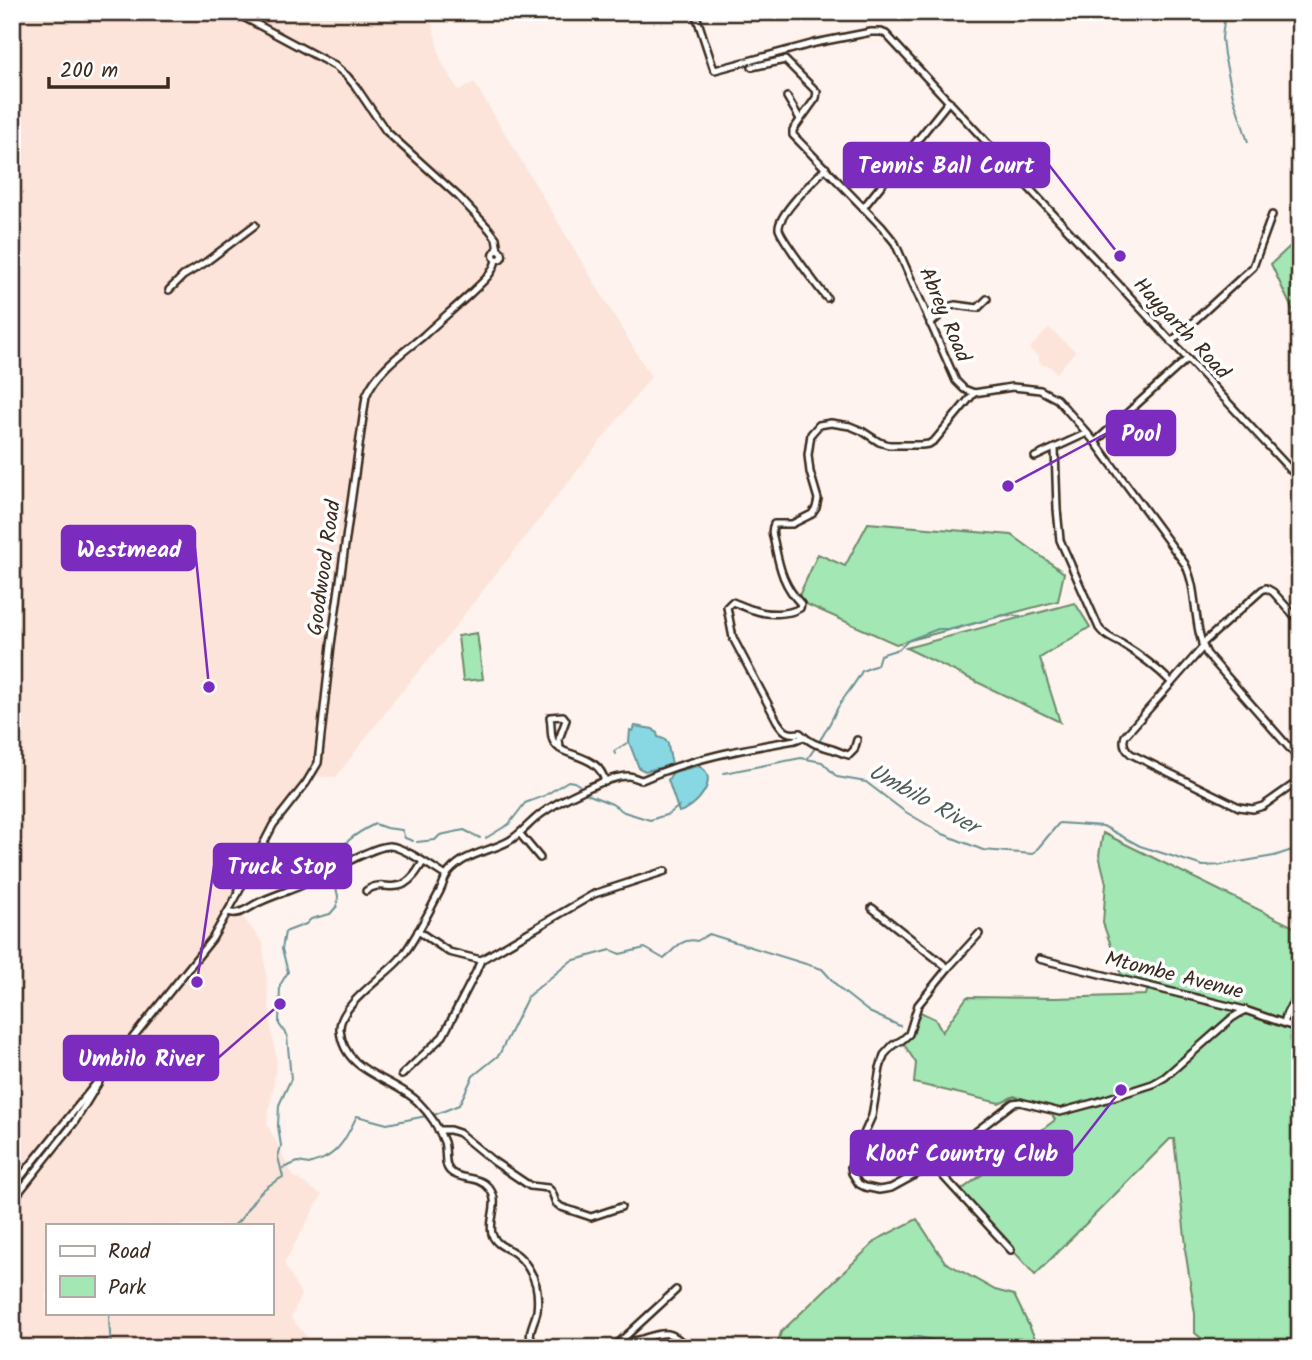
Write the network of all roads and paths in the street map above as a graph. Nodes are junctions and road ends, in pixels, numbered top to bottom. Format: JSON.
{"nodes":[{"id":1,"x":234,"y":12,"type":"edge"},
{"id":2,"x":695,"y":12,"type":"edge"},
{"id":3,"x":752,"y":67,"type":"dead end"},
{"id":4,"x":787,"y":97,"type":"dead end"},
{"id":5,"x":949,"y":101,"type":"junction"},
{"id":6,"x":800,"y":119,"type":"junction"},
{"id":7,"x":826,"y":168,"type":"junction"},
{"id":8,"x":863,"y":208,"type":"junction"},
{"id":9,"x":1272,"y":215,"type":"dead end"},
{"id":10,"x":255,"y":225,"type":"dead end"},
{"id":11,"x":169,"y":290,"type":"dead end"},
{"id":12,"x":827,"y":298,"type":"dead end"},
{"id":13,"x":987,"y":299,"type":"dead end"},
{"id":14,"x":930,"y":324,"type":"junction"},
{"id":15,"x":1171,"y":342,"type":"junction"},
{"id":16,"x":1187,"y":359,"type":"junction"},
{"id":17,"x":974,"y":394,"type":"junction"},
{"id":18,"x":1087,"y":433,"type":"junction"},
{"id":19,"x":1095,"y":442,"type":"junction"},
{"id":20,"x":1055,"y":449,"type":"junction"},
{"id":21,"x":1035,"y":457,"type":"dead end"},
{"id":22,"x":1300,"y":480,"type":"edge"},
{"id":23,"x":1300,"y":622,"type":"edge"},
{"id":24,"x":1202,"y":645,"type":"junction"},
{"id":25,"x":1171,"y":682,"type":"junction"},
{"id":26,"x":804,"y":737,"type":"junction"},
{"id":27,"x":857,"y":740,"type":"dead end"},
{"id":28,"x":560,"y":749,"type":"junction"},
{"id":29,"x":1300,"y":760,"type":"edge"},
{"id":30,"x":1300,"y":780,"type":"edge"},
{"id":31,"x":605,"y":782,"type":"junction"},
{"id":32,"x":520,"y":834,"type":"junction"},
{"id":33,"x":540,"y":858,"type":"dead end"},
{"id":34,"x":423,"y":862,"type":"junction"},
{"id":35,"x":250,"y":869,"type":"junction"},
{"id":36,"x":665,"y":871,"type":"dead end"},
{"id":37,"x":446,"y":876,"type":"junction"},
{"id":38,"x":366,"y":891,"type":"dead end"},
{"id":39,"x":235,"y":899,"type":"junction"},
{"id":40,"x":872,"y":908,"type":"dead end"},
{"id":41,"x":228,"y":912,"type":"junction"},
{"id":42,"x":418,"y":931,"type":"junction"},
{"id":43,"x":979,"y":934,"type":"dead end"},
{"id":44,"x":1039,"y":959,"type":"dead end"},
{"id":45,"x":481,"y":960,"type":"junction"},
{"id":46,"x":948,"y":968,"type":"junction"},
{"id":47,"x":1300,"y":998,"type":"edge"},
{"id":48,"x":1245,"y":1010,"type":"junction"},
{"id":49,"x":1287,"y":1012,"type":"junction"},
{"id":50,"x":1270,"y":1018,"type":"junction"},
{"id":51,"x":1284,"y":1024,"type":"junction"},
{"id":52,"x":1300,"y":1029,"type":"edge"},
{"id":53,"x":402,"y":1075,"type":"dead end"},
{"id":54,"x":102,"y":1077,"type":"junction"},
{"id":55,"x":438,"y":1130,"type":"junction"},
{"id":56,"x":897,"y":1154,"type":"dead end"},
{"id":57,"x":936,"y":1163,"type":"junction"},
{"id":58,"x":12,"y":1188,"type":"edge"},
{"id":59,"x":12,"y":1201,"type":"edge"},
{"id":60,"x":621,"y":1207,"type":"dead end"},
{"id":61,"x":1011,"y":1251,"type":"dead end"},
{"id":62,"x":676,"y":1290,"type":"dead end"},
{"id":63,"x":619,"y":1343,"type":"junction"},
{"id":64,"x":540,"y":1348,"type":"edge"},
{"id":65,"x":613,"y":1348,"type":"edge"},
{"id":66,"x":688,"y":1348,"type":"edge"}],
"edges":[{"from":1,"to":35,"type":"street","name":"Goodwood Road"},
{"from":2,"to":5,"type":"street","name":"Haygarth Road"},
{"from":3,"to":6,"type":"street"},
{"from":4,"to":6,"type":"street"},
{"from":5,"to":8,"type":"street"},
{"from":5,"to":15,"type":"street","name":"Haygarth Road"},
{"from":6,"to":7,"type":"street","name":"Abrey Road"},
{"from":7,"to":8,"type":"street","name":"Abrey Road"},
{"from":7,"to":12,"type":"street"},
{"from":8,"to":14,"type":"street","name":"Abrey Road"},
{"from":9,"to":15,"type":"street"},
{"from":10,"to":11,"type":"street"},
{"from":13,"to":14,"type":"street"},
{"from":14,"to":17,"type":"street","name":"Abrey Road"},
{"from":15,"to":16,"type":"street","name":"Haygarth Road"},
{"from":16,"to":19,"type":"street"},
{"from":16,"to":22,"type":"street","name":"Haygarth Road"},
{"from":17,"to":18,"type":"street"},
{"from":17,"to":26,"type":"street"},
{"from":18,"to":19,"type":"street"},
{"from":18,"to":20,"type":"street"},
{"from":19,"to":24,"type":"street"},
{"from":20,"to":21,"type":"street"},
{"from":20,"to":25,"type":"street"},
{"from":23,"to":24,"type":"street"},
{"from":24,"to":25,"type":"street"},
{"from":24,"to":29,"type":"street"},
{"from":25,"to":30,"type":"street"},
{"from":26,"to":27,"type":"street"},
{"from":26,"to":31,"type":"street"},
{"from":28,"to":28,"type":"street"},
{"from":28,"to":31,"type":"street"},
{"from":31,"to":32,"type":"street"},
{"from":32,"to":33,"type":"street"},
{"from":32,"to":37,"type":"street"},
{"from":34,"to":37,"type":"street"},
{"from":34,"to":38,"type":"street"},
{"from":34,"to":41,"type":"street"},
{"from":35,"to":39,"type":"street","name":"Goodwood Road"},
{"from":35,"to":39,"type":"street"},
{"from":36,"to":45,"type":"street"},
{"from":37,"to":42,"type":"street"},
{"from":39,"to":41,"type":"street","name":"Goodwood Road"},
{"from":40,"to":46,"type":"street"},
{"from":41,"to":54,"type":"street","name":"Goodwood Road"},
{"from":42,"to":45,"type":"street"},
{"from":42,"to":55,"type":"street"},
{"from":43,"to":46,"type":"street"},
{"from":44,"to":48,"type":"street","name":"Mtombe Avenue"},
{"from":45,"to":53,"type":"street"},
{"from":46,"to":57,"type":"street"},
{"from":47,"to":49,"type":"street"},
{"from":48,"to":50,"type":"street","name":"Mtombe Avenue"},
{"from":48,"to":57,"type":"street"},
{"from":49,"to":50,"type":"street"},
{"from":49,"to":51,"type":"street"},
{"from":50,"to":51,"type":"street","name":"Mtombe Avenue"},
{"from":51,"to":52,"type":"street","name":"Mtombe Avenue"},
{"from":54,"to":58,"type":"street"},
{"from":54,"to":59,"type":"street"},
{"from":55,"to":60,"type":"street"},
{"from":55,"to":64,"type":"street"},
{"from":56,"to":57,"type":"street"},
{"from":57,"to":61,"type":"street"},
{"from":62,"to":63,"type":"street"},
{"from":63,"to":65,"type":"street"},
{"from":63,"to":66,"type":"street"}]}
